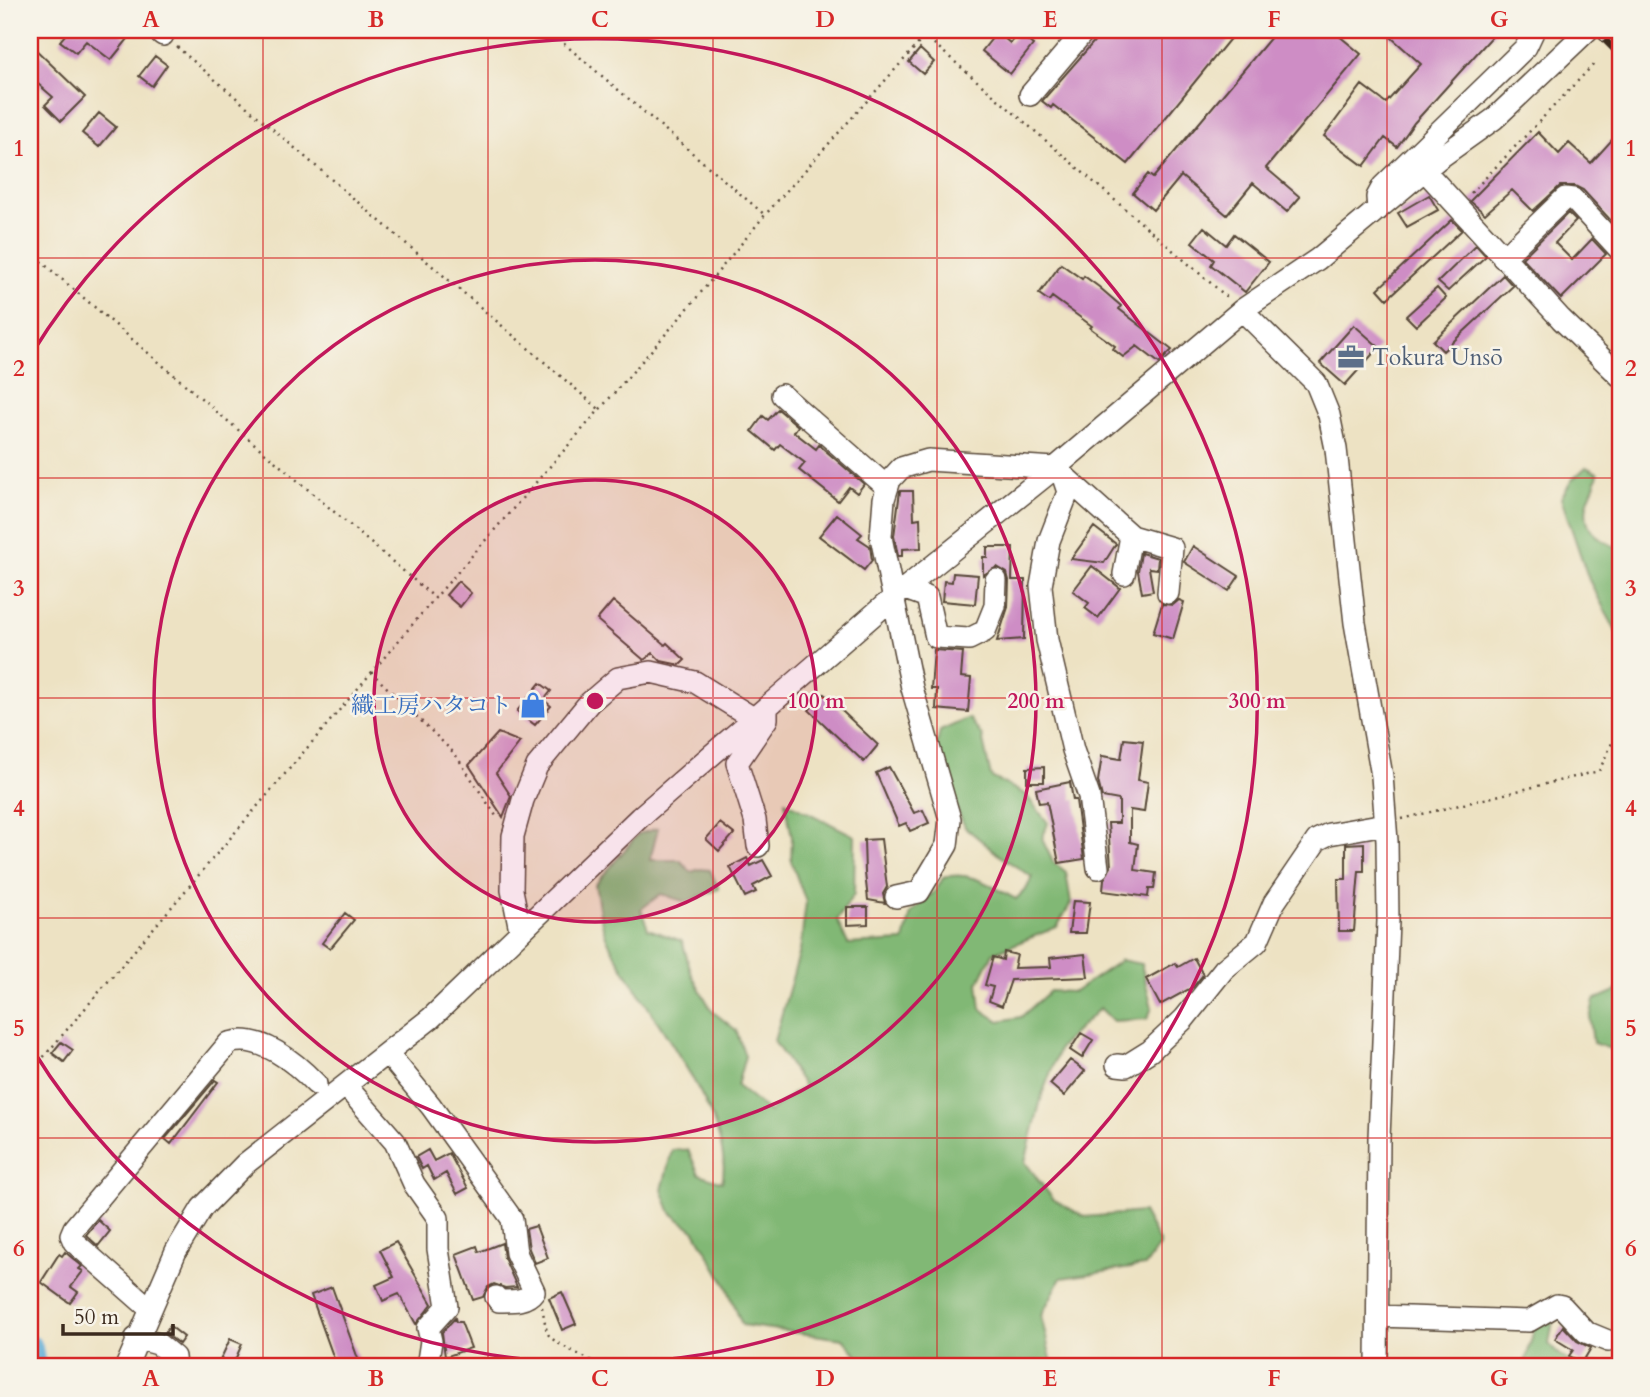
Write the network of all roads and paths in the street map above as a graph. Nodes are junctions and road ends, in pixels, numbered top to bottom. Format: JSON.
{"nodes":[{"id":1,"x":548,"y":30,"type":"edge"},
{"id":2,"x":918,"y":30,"type":"edge"},
{"id":3,"x":1085,"y":30,"type":"edge"},
{"id":4,"x":1534,"y":30,"type":"edge"},
{"id":5,"x":160,"y":32,"type":"edge"},
{"id":6,"x":1584,"y":33,"type":"edge"},
{"id":7,"x":926,"y":35,"type":"junction"},
{"id":8,"x":1594,"y":64,"type":"dead end"},
{"id":9,"x":1030,"y":95,"type":"dead end"},
{"id":10,"x":1425,"y":171,"type":"junction"},
{"id":11,"x":1457,"y":207,"type":"junction"},
{"id":12,"x":1378,"y":210,"type":"junction"},
{"id":13,"x":765,"y":215,"type":"junction"},
{"id":14,"x":1620,"y":250,"type":"edge"},
{"id":15,"x":30,"y":252,"type":"edge"},
{"id":16,"x":1503,"y":258,"type":"junction"},
{"id":17,"x":1242,"y":310,"type":"junction"},
{"id":18,"x":1620,"y":376,"type":"edge"},
{"id":19,"x":782,"y":395,"type":"dead end"},
{"id":20,"x":599,"y":410,"type":"junction"},
{"id":21,"x":1059,"y":473,"type":"junction"},
{"id":22,"x":887,"y":487,"type":"junction"},
{"id":23,"x":1131,"y":536,"type":"junction"},
{"id":24,"x":1124,"y":574,"type":"dead end"},
{"id":25,"x":996,"y":580,"type":"dead end"},
{"id":26,"x":899,"y":593,"type":"junction"},
{"id":27,"x":1168,"y":593,"type":"dead end"},
{"id":28,"x":435,"y":598,"type":"junction"},
{"id":29,"x":371,"y":672,"type":"junction"},
{"id":30,"x":760,"y":713,"type":"junction"},
{"id":31,"x":1619,"y":728,"type":"edge"},
{"id":32,"x":1385,"y":824,"type":"junction"},
{"id":33,"x":513,"y":838,"type":"junction"},
{"id":34,"x":758,"y":846,"type":"dead end"},
{"id":35,"x":1098,"y":868,"type":"dead end"},
{"id":36,"x":896,"y":897,"type":"dead end"},
{"id":37,"x":520,"y":930,"type":"junction"},
{"id":38,"x":388,"y":1054,"type":"junction"},
{"id":39,"x":1118,"y":1065,"type":"dead end"},
{"id":40,"x":30,"y":1073,"type":"edge"},
{"id":41,"x":316,"y":1084,"type":"dead end"},
{"id":42,"x":346,"y":1086,"type":"junction"},
{"id":43,"x":534,"y":1291,"type":"junction"},
{"id":44,"x":496,"y":1297,"type":"dead end"},
{"id":45,"x":149,"y":1308,"type":"junction"},
{"id":46,"x":1378,"y":1316,"type":"junction"},
{"id":47,"x":136,"y":1338,"type":"junction"},
{"id":48,"x":1608,"y":1341,"type":"dead end"},
{"id":49,"x":428,"y":1360,"type":"edge"},
{"id":50,"x":126,"y":1367,"type":"edge"},
{"id":51,"x":175,"y":1367,"type":"edge"},
{"id":52,"x":408,"y":1367,"type":"edge"},
{"id":53,"x":600,"y":1367,"type":"edge"},
{"id":54,"x":1377,"y":1367,"type":"edge"}],
"edges":[{"from":1,"to":13,"type":"path"},
{"from":2,"to":7,"type":"path"},
{"from":3,"to":9,"type":"street"},
{"from":4,"to":12,"type":"street"},
{"from":5,"to":20,"type":"path"},
{"from":6,"to":10,"type":"street"},
{"from":7,"to":13,"type":"path"},
{"from":7,"to":17,"type":"path"},
{"from":8,"to":11,"type":"path"},
{"from":10,"to":11,"type":"street"},
{"from":10,"to":12,"type":"street"},
{"from":11,"to":16,"type":"street"},
{"from":12,"to":17,"type":"street"},
{"from":13,"to":20,"type":"path"},
{"from":14,"to":16,"type":"street"},
{"from":15,"to":28,"type":"path"},
{"from":16,"to":18,"type":"street"},
{"from":17,"to":21,"type":"street"},
{"from":17,"to":32,"type":"street"},
{"from":19,"to":22,"type":"street"},
{"from":20,"to":28,"type":"path"},
{"from":21,"to":22,"type":"street"},
{"from":21,"to":23,"type":"street"},
{"from":21,"to":26,"type":"street"},
{"from":21,"to":35,"type":"street"},
{"from":22,"to":26,"type":"street"},
{"from":23,"to":24,"type":"street"},
{"from":23,"to":27,"type":"street"},
{"from":25,"to":26,"type":"street"},
{"from":26,"to":30,"type":"street"},
{"from":26,"to":36,"type":"street"},
{"from":28,"to":29,"type":"path"},
{"from":29,"to":33,"type":"path"},
{"from":29,"to":40,"type":"path"},
{"from":30,"to":33,"type":"street"},
{"from":30,"to":34,"type":"street"},
{"from":30,"to":37,"type":"street"},
{"from":31,"to":32,"type":"path"},
{"from":32,"to":39,"type":"street"},
{"from":32,"to":46,"type":"street"},
{"from":33,"to":37,"type":"street"},
{"from":37,"to":38,"type":"street"},
{"from":38,"to":42,"type":"street"},
{"from":38,"to":43,"type":"street"},
{"from":41,"to":45,"type":"street"},
{"from":42,"to":45,"type":"street"},
{"from":42,"to":49,"type":"street"},
{"from":43,"to":44,"type":"street"},
{"from":43,"to":53,"type":"path"},
{"from":45,"to":47,"type":"street"},
{"from":46,"to":48,"type":"street"},
{"from":46,"to":54,"type":"street"},
{"from":47,"to":50,"type":"street"},
{"from":47,"to":51,"type":"street"},
{"from":49,"to":52,"type":"street"}]}
